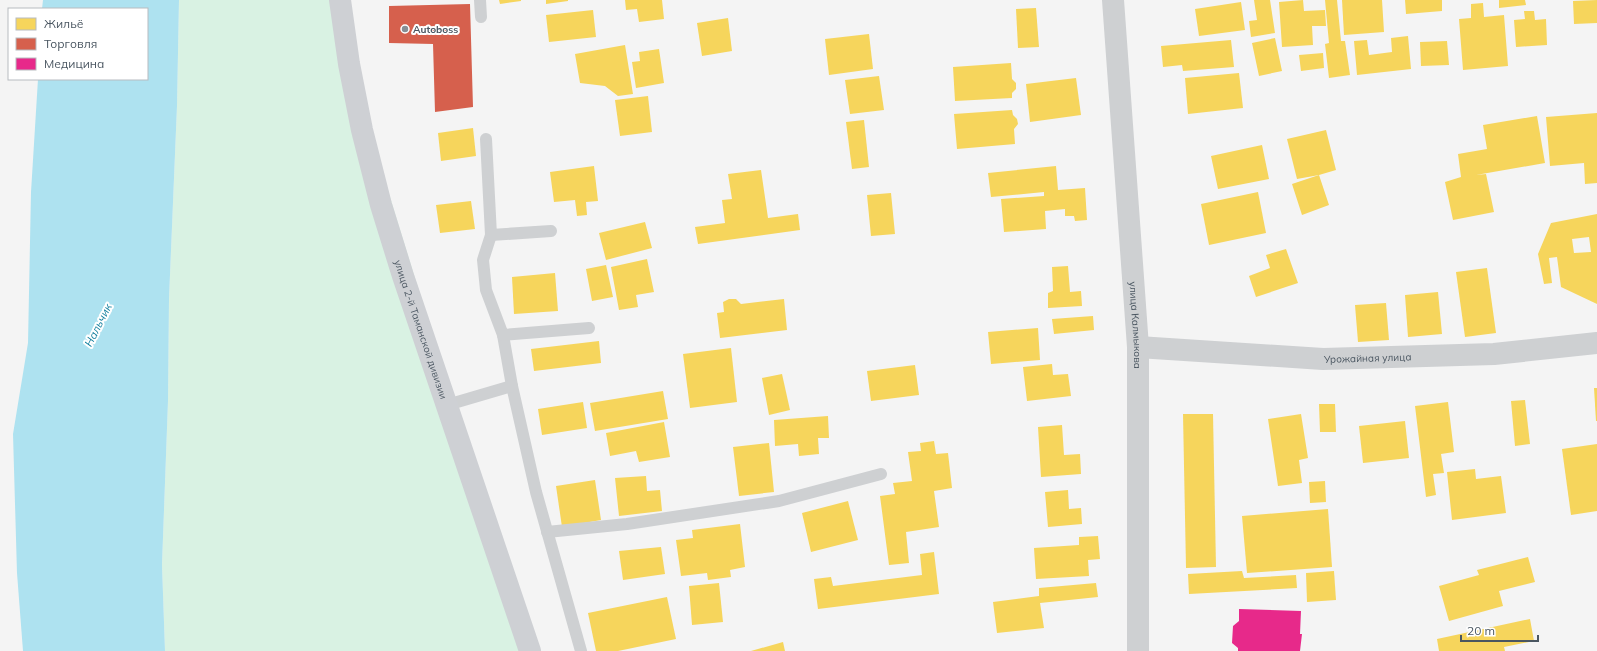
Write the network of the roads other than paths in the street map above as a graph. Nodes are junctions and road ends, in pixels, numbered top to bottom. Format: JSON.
{"nodes":[{"id":1,"x":340,"y":0,"type":"edge"},
{"id":2,"x":480,"y":0,"type":"edge"},
{"id":3,"x":1113,"y":0,"type":"edge"},
{"id":4,"x":481,"y":17,"type":"dead end"},
{"id":5,"x":486,"y":139,"type":"dead end"},
{"id":6,"x":551,"y":231,"type":"dead end"},
{"id":7,"x":491,"y":235,"type":"junction"},
{"id":8,"x":589,"y":328,"type":"dead end"},
{"id":9,"x":503,"y":335,"type":"junction"},
{"id":10,"x":1597,"y":343,"type":"edge"},
{"id":11,"x":1138,"y":347,"type":"junction"},
{"id":12,"x":512,"y":386,"type":"junction"},
{"id":13,"x":447,"y":405,"type":"junction"},
{"id":14,"x":881,"y":474,"type":"dead end"},
{"id":15,"x":547,"y":532,"type":"junction"},
{"id":16,"x":530,"y":651,"type":"edge"},
{"id":17,"x":581,"y":651,"type":"edge"},
{"id":18,"x":1138,"y":651,"type":"edge"}],
"edges":[{"from":1,"to":13,"type":"main road","name":"улица 2-й Таманской дивизии"},
{"from":2,"to":4,"type":"lane"},
{"from":3,"to":11,"type":"street","name":"улица Калмыкова"},
{"from":5,"to":7,"type":"lane"},
{"from":6,"to":7,"type":"lane"},
{"from":7,"to":9,"type":"lane"},
{"from":8,"to":9,"type":"lane"},
{"from":9,"to":12,"type":"lane"},
{"from":10,"to":11,"type":"street","name":"Урожайная улица"},
{"from":11,"to":18,"type":"street","name":"улица Калмыкова"},
{"from":12,"to":13,"type":"lane"},
{"from":12,"to":15,"type":"lane"},
{"from":13,"to":16,"type":"main road","name":"улица 2-й Таманской дивизии"},
{"from":14,"to":15,"type":"lane"},
{"from":15,"to":17,"type":"lane"}]}
